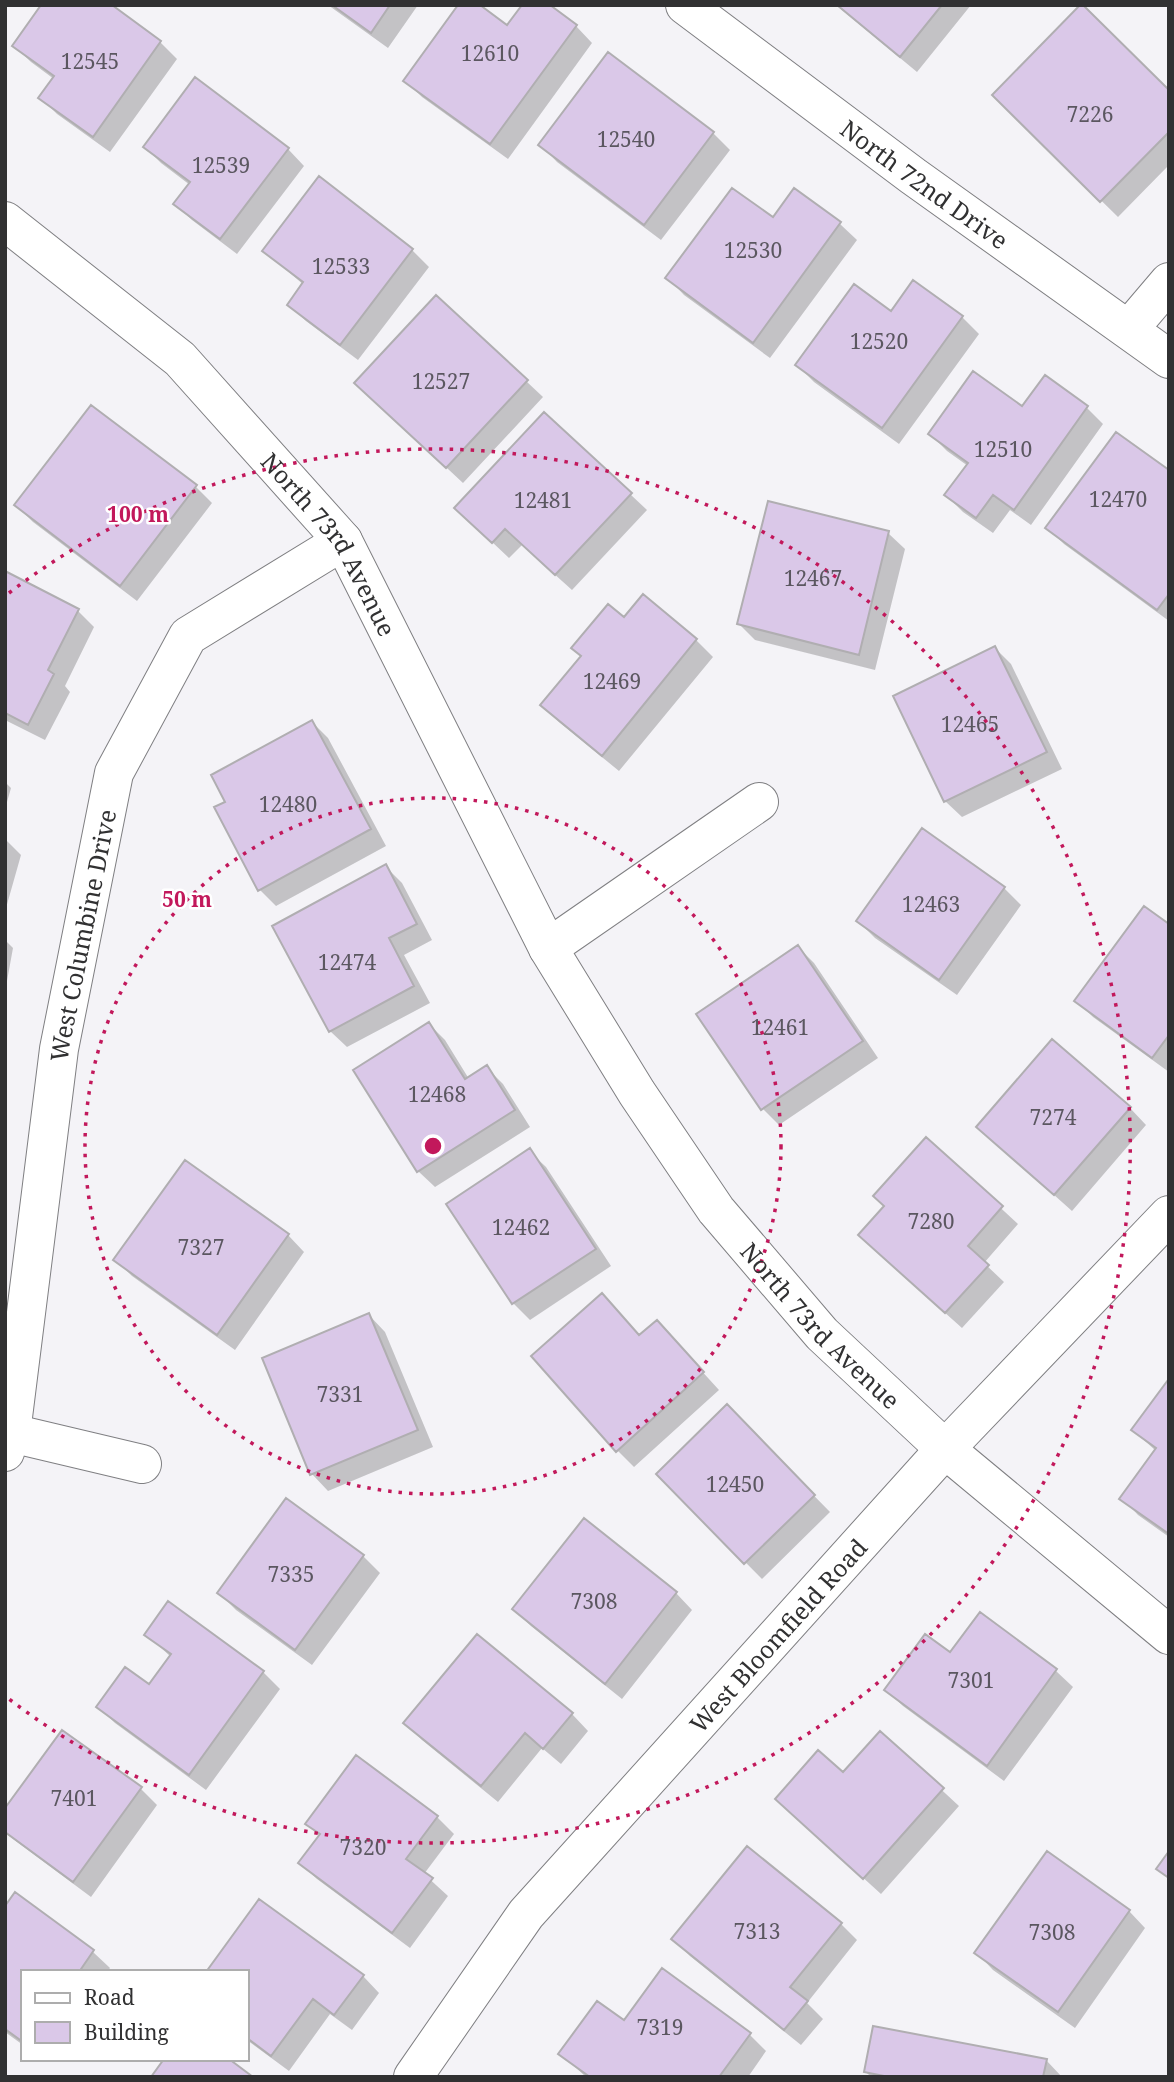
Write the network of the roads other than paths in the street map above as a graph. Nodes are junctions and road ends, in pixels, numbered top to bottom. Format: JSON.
{"nodes":[{"id":1,"x":685,"y":5,"type":"edge"},
{"id":2,"x":5,"y":221,"type":"edge"},
{"id":3,"x":1169,"y":282,"type":"edge"},
{"id":4,"x":1129,"y":330,"type":"junction"},
{"id":5,"x":1169,"y":359,"type":"edge"},
{"id":6,"x":342,"y":541,"type":"junction"},
{"id":7,"x":759,"y":802,"type":"dead end"},
{"id":8,"x":548,"y":948,"type":"junction"},
{"id":9,"x":1169,"y":1215,"type":"edge"},
{"id":10,"x":8,"y":1443,"type":"edge"},
{"id":11,"x":945,"y":1450,"type":"junction"},
{"id":12,"x":142,"y":1464,"type":"dead end"},
{"id":13,"x":1169,"y":1634,"type":"edge"},
{"id":14,"x":414,"y":2077,"type":"edge"}],
"edges":[{"from":1,"to":4,"type":"street","name":"North 72nd Drive"},
{"from":2,"to":6,"type":"street","name":"North 73rd Avenue"},
{"from":3,"to":4,"type":"street"},
{"from":4,"to":5,"type":"street","name":"North 72nd Drive"},
{"from":6,"to":8,"type":"street","name":"North 73rd Avenue"},
{"from":6,"to":10,"type":"street","name":"West Columbine Drive"},
{"from":7,"to":8,"type":"street"},
{"from":8,"to":11,"type":"street","name":"North 73rd Avenue"},
{"from":9,"to":11,"type":"street","name":"West Bloomfield Road"},
{"from":10,"to":12,"type":"street","name":"West Columbine Drive"},
{"from":11,"to":13,"type":"street","name":"North 73rd Avenue"},
{"from":11,"to":14,"type":"street","name":"West Bloomfield Road"}]}
